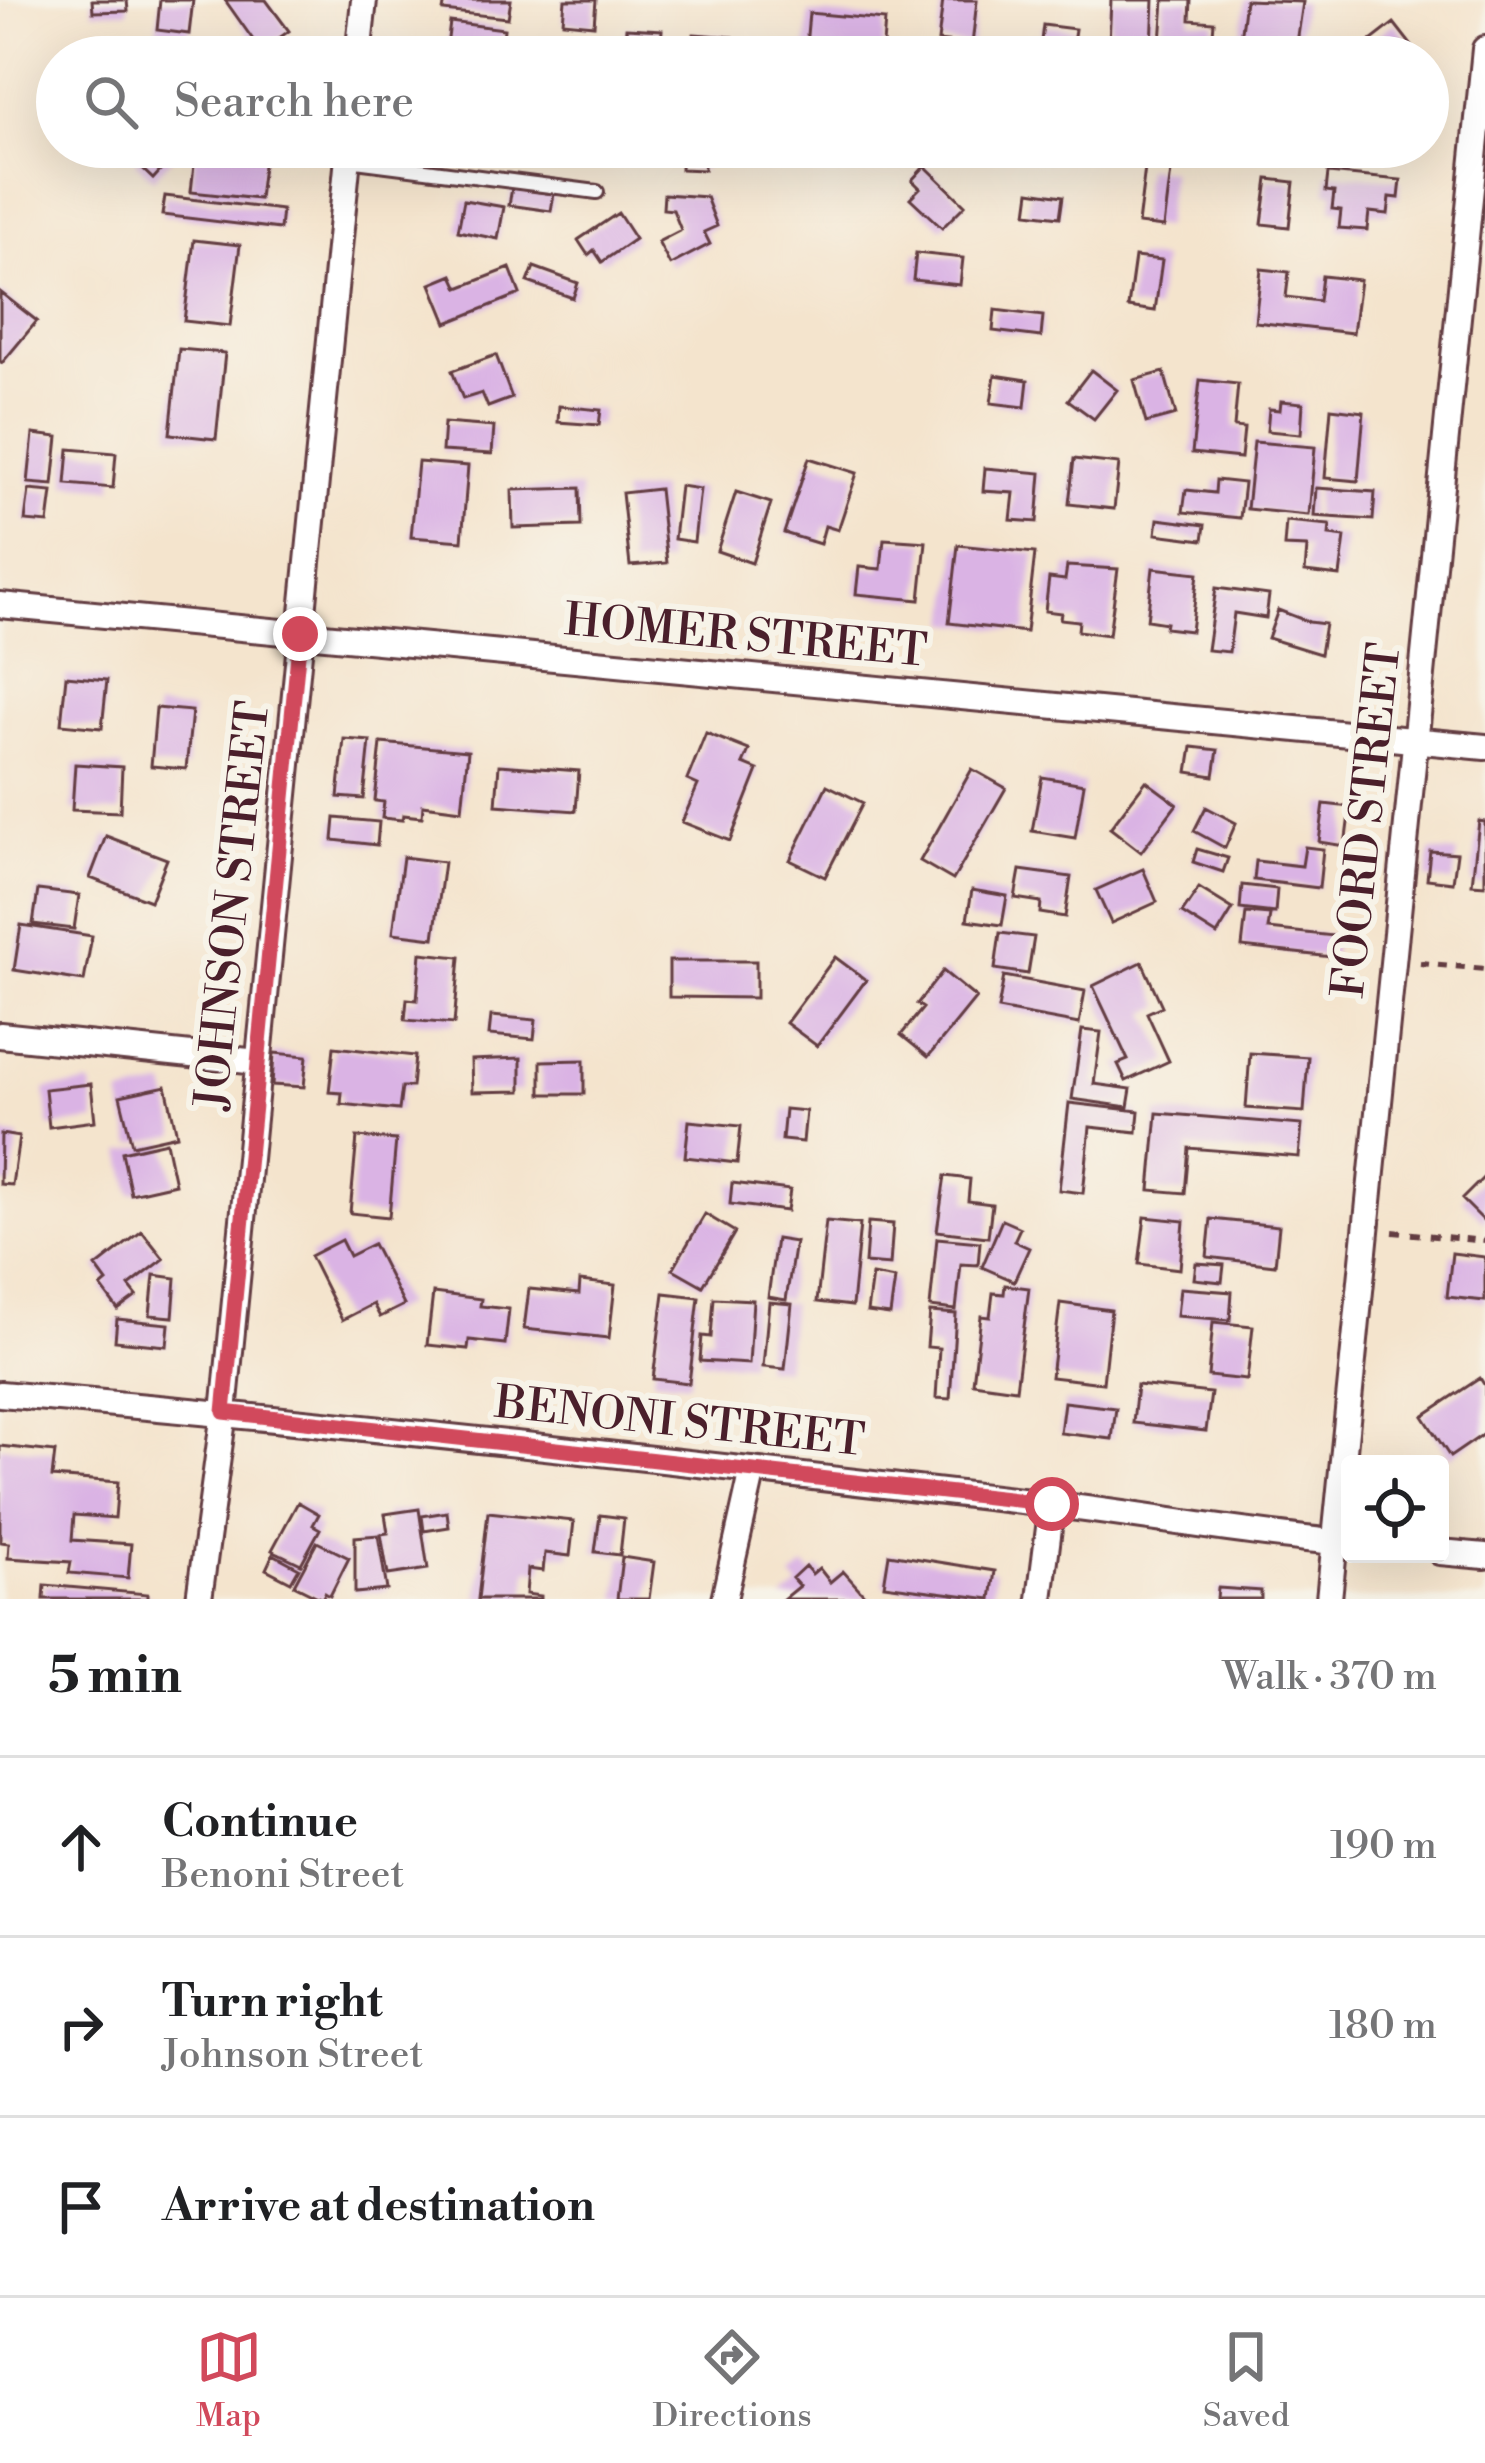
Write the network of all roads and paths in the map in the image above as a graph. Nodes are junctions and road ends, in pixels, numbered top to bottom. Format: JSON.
{"nodes":[{"id":1,"x":364,"y":0,"type":"edge"},
{"id":2,"x":360,"y":36,"type":"edge"},
{"id":3,"x":1485,"y":49,"type":"edge"},
{"id":4,"x":347,"y":168,"type":"edge"},
{"id":5,"x":444,"y":168,"type":"edge"},
{"id":6,"x":597,"y":192,"type":"dead end"},
{"id":7,"x":0,"y":605,"type":"edge"},
{"id":8,"x":300,"y":634,"type":"junction"},
{"id":9,"x":1415,"y":740,"type":"junction"},
{"id":10,"x":1485,"y":747,"type":"edge"},
{"id":11,"x":1393,"y":960,"type":"junction"},
{"id":12,"x":1485,"y":969,"type":"edge"},
{"id":13,"x":0,"y":1035,"type":"edge"},
{"id":14,"x":258,"y":1062,"type":"junction"},
{"id":15,"x":1366,"y":1229,"type":"junction"},
{"id":16,"x":1485,"y":1241,"type":"edge"},
{"id":17,"x":0,"y":1394,"type":"edge"},
{"id":18,"x":224,"y":1412,"type":"junction"},
{"id":19,"x":1349,"y":1455,"type":"edge"},
{"id":20,"x":754,"y":1470,"type":"junction"},
{"id":21,"x":1052,"y":1504,"type":"junction"},
{"id":22,"x":1341,"y":1543,"type":"edge"},
{"id":23,"x":1341,"y":1547,"type":"edge"},
{"id":24,"x":1449,"y":1553,"type":"edge"},
{"id":25,"x":1485,"y":1556,"type":"edge"},
{"id":26,"x":199,"y":1599,"type":"edge"},
{"id":27,"x":724,"y":1599,"type":"edge"},
{"id":28,"x":1040,"y":1599,"type":"edge"},
{"id":29,"x":1329,"y":1599,"type":"edge"}],
"edges":[{"from":1,"to":2,"type":"street"},
{"from":3,"to":9,"type":"street","name":"FOORD STREET"},
{"from":4,"to":8,"type":"street","name":"JOHNSON STREET"},
{"from":5,"to":6,"type":"lane"},
{"from":7,"to":8,"type":"street","name":"HOMER STREET"},
{"from":8,"to":9,"type":"street","name":"HOMER STREET"},
{"from":8,"to":14,"type":"street","name":"JOHNSON STREET"},
{"from":9,"to":10,"type":"street","name":"HOMER STREET"},
{"from":9,"to":11,"type":"street","name":"FOORD STREET"},
{"from":11,"to":12,"type":"path"},
{"from":11,"to":15,"type":"street","name":"FOORD STREET"},
{"from":13,"to":14,"type":"street"},
{"from":14,"to":18,"type":"street","name":"JOHNSON STREET"},
{"from":15,"to":16,"type":"path"},
{"from":15,"to":19,"type":"street","name":"FOORD STREET"},
{"from":17,"to":18,"type":"street","name":"BENONI STREET"},
{"from":18,"to":20,"type":"street","name":"BENONI STREET"},
{"from":18,"to":26,"type":"street","name":"JOHNSON STREET"},
{"from":20,"to":21,"type":"street","name":"BENONI STREET"},
{"from":20,"to":27,"type":"street"},
{"from":21,"to":22,"type":"street","name":"BENONI STREET"},
{"from":21,"to":28,"type":"street"},
{"from":23,"to":29,"type":"street","name":"FOORD STREET"},
{"from":24,"to":25,"type":"street"}]}
